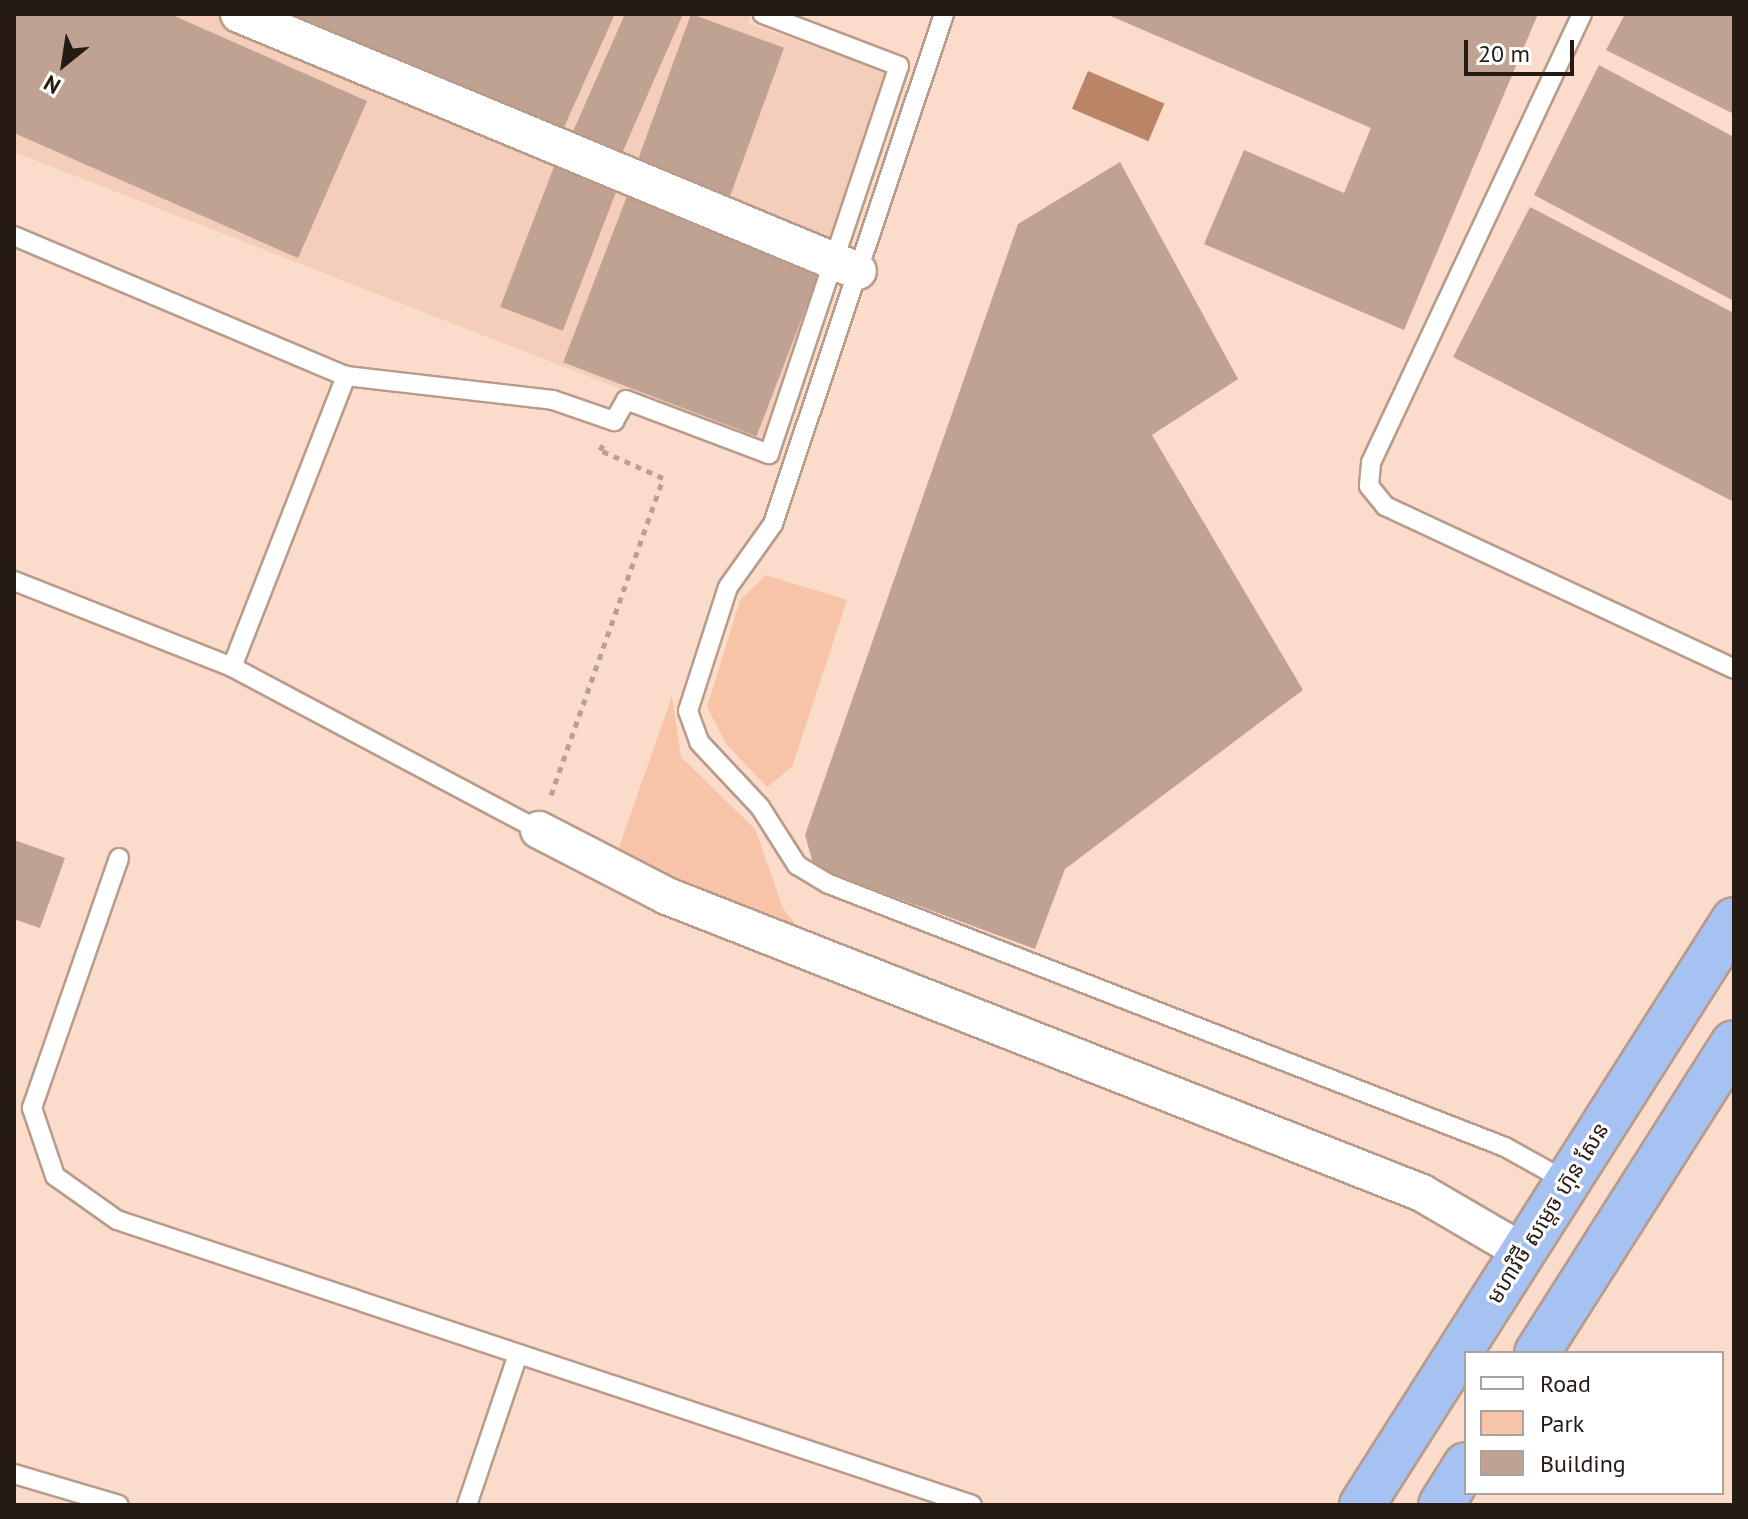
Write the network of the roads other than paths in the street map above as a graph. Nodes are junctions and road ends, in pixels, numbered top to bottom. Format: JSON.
{"nodes":[{"id":1,"x":239,"y":14,"type":"edge"},
{"id":2,"x":763,"y":14,"type":"edge"},
{"id":3,"x":944,"y":14,"type":"edge"},
{"id":4,"x":1582,"y":14,"type":"edge"},
{"id":5,"x":14,"y":236,"type":"edge"},
{"id":6,"x":845,"y":267,"type":"junction"},
{"id":7,"x":346,"y":376,"type":"junction"},
{"id":8,"x":14,"y":581,"type":"edge"},
{"id":9,"x":232,"y":667,"type":"junction"},
{"id":10,"x":1734,"y":669,"type":"edge"},
{"id":11,"x":539,"y":830,"type":"joint"},
{"id":12,"x":119,"y":858,"type":"dead end"},
{"id":13,"x":1734,"y":920,"type":"edge"},
{"id":14,"x":1734,"y":1043,"type":"edge"},
{"id":15,"x":14,"y":1101,"type":"edge"},
{"id":16,"x":32,"y":1108,"type":"junction"},
{"id":17,"x":1568,"y":1182,"type":"junction"},
{"id":18,"x":1523,"y":1252,"type":"junction"},
{"id":19,"x":1538,"y":1351,"type":"edge"},
{"id":20,"x":518,"y":1354,"type":"junction"},
{"id":21,"x":1464,"y":1468,"type":"edge"},
{"id":22,"x":14,"y":1474,"type":"edge"},
{"id":23,"x":119,"y":1505,"type":"edge"},
{"id":24,"x":467,"y":1505,"type":"edge"},
{"id":25,"x":972,"y":1505,"type":"edge"},
{"id":26,"x":1362,"y":1505,"type":"edge"},
{"id":27,"x":1441,"y":1505,"type":"edge"}],
"edges":[{"from":1,"to":6,"type":"street"},
{"from":2,"to":6,"type":"lane"},
{"from":3,"to":6,"type":"lane"},
{"from":4,"to":10,"type":"lane"},
{"from":5,"to":7,"type":"lane"},
{"from":6,"to":7,"type":"lane"},
{"from":6,"to":17,"type":"lane"},
{"from":7,"to":9,"type":"lane"},
{"from":8,"to":9,"type":"lane"},
{"from":9,"to":11,"type":"lane"},
{"from":11,"to":18,"type":"street"},
{"from":12,"to":16,"type":"lane"},
{"from":13,"to":17,"type":"highway","name":"មហាវិថី សម្តេច ហ៊ុន សែន"},
{"from":14,"to":19,"type":"highway"},
{"from":15,"to":16,"type":"lane"},
{"from":16,"to":20,"type":"lane"},
{"from":17,"to":18,"type":"highway","name":"មហាវិថី សម្តេច ហ៊ុន សែន"},
{"from":18,"to":26,"type":"highway","name":"មហាវិថី សម្តេច ហ៊ុន សែន"},
{"from":20,"to":24,"type":"lane"},
{"from":20,"to":25,"type":"lane"},
{"from":21,"to":27,"type":"highway"},
{"from":22,"to":23,"type":"lane"}]}
